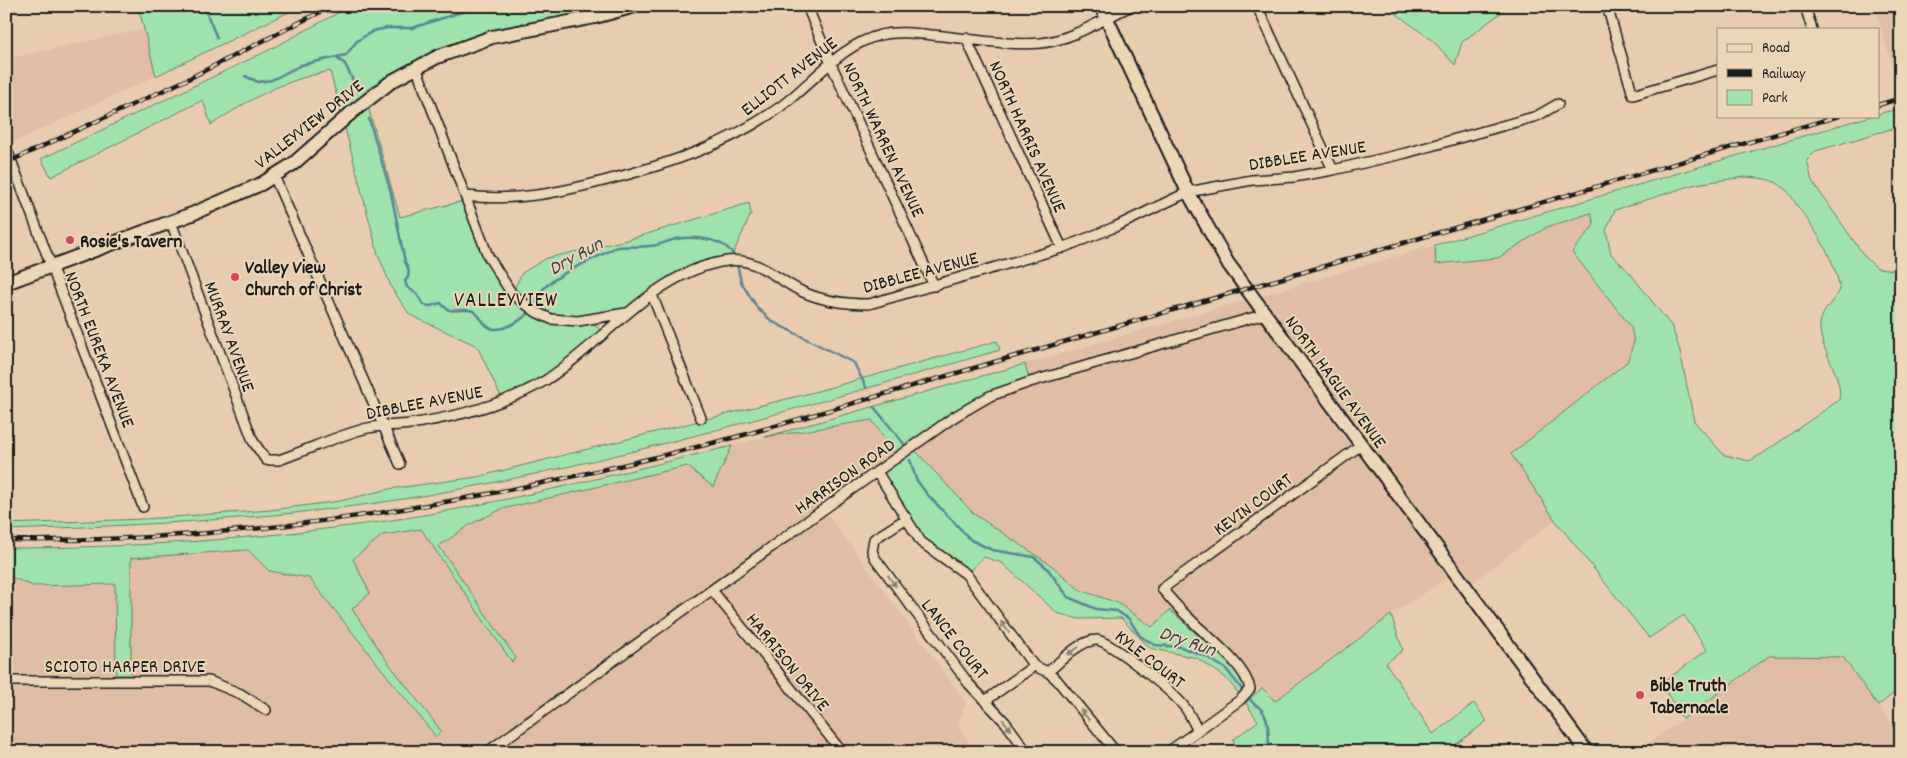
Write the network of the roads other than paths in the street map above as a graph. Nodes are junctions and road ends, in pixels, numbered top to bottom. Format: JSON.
{"nodes":[{"id":1,"x":636,"y":6,"type":"edge"},
{"id":2,"x":807,"y":6,"type":"edge"},
{"id":3,"x":1131,"y":6,"type":"edge"},
{"id":4,"x":1257,"y":6,"type":"edge"},
{"id":5,"x":1607,"y":6,"type":"edge"},
{"id":6,"x":1805,"y":6,"type":"edge"},
{"id":7,"x":1104,"y":12,"type":"edge"},
{"id":8,"x":1812,"y":28,"type":"edge"},
{"id":9,"x":966,"y":38,"type":"junction"},
{"id":10,"x":831,"y":64,"type":"junction"},
{"id":11,"x":416,"y":67,"type":"junction"},
{"id":12,"x":1717,"y":70,"type":"edge"},
{"id":13,"x":1558,"y":104,"type":"dead end"},
{"id":14,"x":6,"y":147,"type":"edge"},
{"id":15,"x":1333,"y":170,"type":"junction"},
{"id":16,"x":274,"y":176,"type":"junction"},
{"id":17,"x":1188,"y":192,"type":"junction"},
{"id":18,"x":466,"y":196,"type":"junction"},
{"id":19,"x":171,"y":222,"type":"junction"},
{"id":20,"x":1062,"y":248,"type":"junction"},
{"id":21,"x":52,"y":266,"type":"junction"},
{"id":22,"x":6,"y":283,"type":"edge"},
{"id":23,"x":934,"y":286,"type":"junction"},
{"id":24,"x":652,"y":295,"type":"junction"},
{"id":25,"x":626,"y":313,"type":"junction"},
{"id":26,"x":1265,"y":314,"type":"junction"},
{"id":27,"x":700,"y":418,"type":"dead end"},
{"id":28,"x":386,"y":426,"type":"junction"},
{"id":29,"x":1361,"y":445,"type":"junction"},
{"id":30,"x":266,"y":460,"type":"joint"},
{"id":31,"x":400,"y":464,"type":"dead end"},
{"id":32,"x":877,"y":472,"type":"junction"},
{"id":33,"x":143,"y":507,"type":"dead end"},
{"id":34,"x":907,"y":518,"type":"junction"},
{"id":35,"x":712,"y":590,"type":"junction"},
{"id":36,"x":1034,"y":666,"type":"junction"},
{"id":37,"x":1048,"y":672,"type":"junction"},
{"id":38,"x":6,"y":681,"type":"edge"},
{"id":39,"x":985,"y":701,"type":"junction"},
{"id":40,"x":266,"y":710,"type":"dead end"},
{"id":41,"x":1198,"y":731,"type":"junction"},
{"id":42,"x":487,"y":752,"type":"edge"},
{"id":43,"x":842,"y":752,"type":"edge"},
{"id":44,"x":1027,"y":752,"type":"edge"},
{"id":45,"x":1116,"y":752,"type":"edge"},
{"id":46,"x":1168,"y":752,"type":"edge"},
{"id":47,"x":1586,"y":752,"type":"edge"}],
"edges":[{"from":1,"to":11,"type":"main road","name":"VALLEYVIEW DRIVE"},
{"from":2,"to":10,"type":"street","name":"NORTH WARREN AVENUE"},
{"from":3,"to":7,"type":"street","name":"ELLIOTT AVENUE"},
{"from":4,"to":15,"type":"street"},
{"from":5,"to":12,"type":"street"},
{"from":6,"to":8,"type":"street"},
{"from":7,"to":9,"type":"street","name":"ELLIOTT AVENUE"},
{"from":7,"to":17,"type":"main road","name":"NORTH HAGUE AVENUE"},
{"from":9,"to":10,"type":"street","name":"ELLIOTT AVENUE"},
{"from":9,"to":20,"type":"street","name":"NORTH HARRIS AVENUE"},
{"from":10,"to":18,"type":"street","name":"ELLIOTT AVENUE"},
{"from":10,"to":23,"type":"street","name":"NORTH WARREN AVENUE"},
{"from":11,"to":16,"type":"main road","name":"VALLEYVIEW DRIVE"},
{"from":11,"to":18,"type":"street"},
{"from":13,"to":15,"type":"street","name":"DIBBLEE AVENUE"},
{"from":14,"to":21,"type":"street","name":"NORTH EUREKA AVENUE"},
{"from":15,"to":17,"type":"street","name":"DIBBLEE AVENUE"},
{"from":16,"to":19,"type":"main road","name":"VALLEYVIEW DRIVE"},
{"from":16,"to":28,"type":"street"},
{"from":17,"to":20,"type":"street","name":"DIBBLEE AVENUE"},
{"from":17,"to":26,"type":"main road","name":"NORTH HAGUE AVENUE"},
{"from":18,"to":25,"type":"street"},
{"from":19,"to":21,"type":"main road","name":"VALLEYVIEW DRIVE"},
{"from":19,"to":30,"type":"street","name":"MURRAY AVENUE"},
{"from":20,"to":23,"type":"street","name":"DIBBLEE AVENUE"},
{"from":21,"to":22,"type":"main road","name":"VALLEYVIEW DRIVE"},
{"from":21,"to":33,"type":"street","name":"NORTH EUREKA AVENUE"},
{"from":23,"to":24,"type":"street","name":"DIBBLEE AVENUE"},
{"from":24,"to":25,"type":"street","name":"DIBBLEE AVENUE"},
{"from":24,"to":27,"type":"street"},
{"from":25,"to":28,"type":"street","name":"DIBBLEE AVENUE"},
{"from":26,"to":29,"type":"main road","name":"NORTH HAGUE AVENUE"},
{"from":26,"to":32,"type":"street","name":"HARRISON ROAD"},
{"from":28,"to":30,"type":"street","name":"DIBBLEE AVENUE"},
{"from":28,"to":31,"type":"street"},
{"from":29,"to":41,"type":"street","name":"KEVIN COURT"},
{"from":29,"to":47,"type":"main road","name":"NORTH HAGUE AVENUE"},
{"from":32,"to":34,"type":"street"},
{"from":32,"to":35,"type":"street","name":"HARRISON ROAD"},
{"from":36,"to":34,"type":"street","one_way":true},
{"from":34,"to":39,"type":"street","name":"LANCE COURT","one_way":true},
{"from":35,"to":42,"type":"street","name":"HARRISON ROAD"},
{"from":35,"to":43,"type":"street","name":"HARRISON DRIVE"},
{"from":36,"to":37,"type":"street"},
{"from":36,"to":39,"type":"street"},
{"from":41,"to":37,"type":"street","name":"KYLE COURT","one_way":true},
{"from":45,"to":37,"type":"street","one_way":true},
{"from":38,"to":40,"type":"street","name":"SCIOTO HARPER DRIVE"},
{"from":39,"to":44,"type":"street","name":"LANCE COURT","one_way":true},
{"from":41,"to":46,"type":"street"}]}
